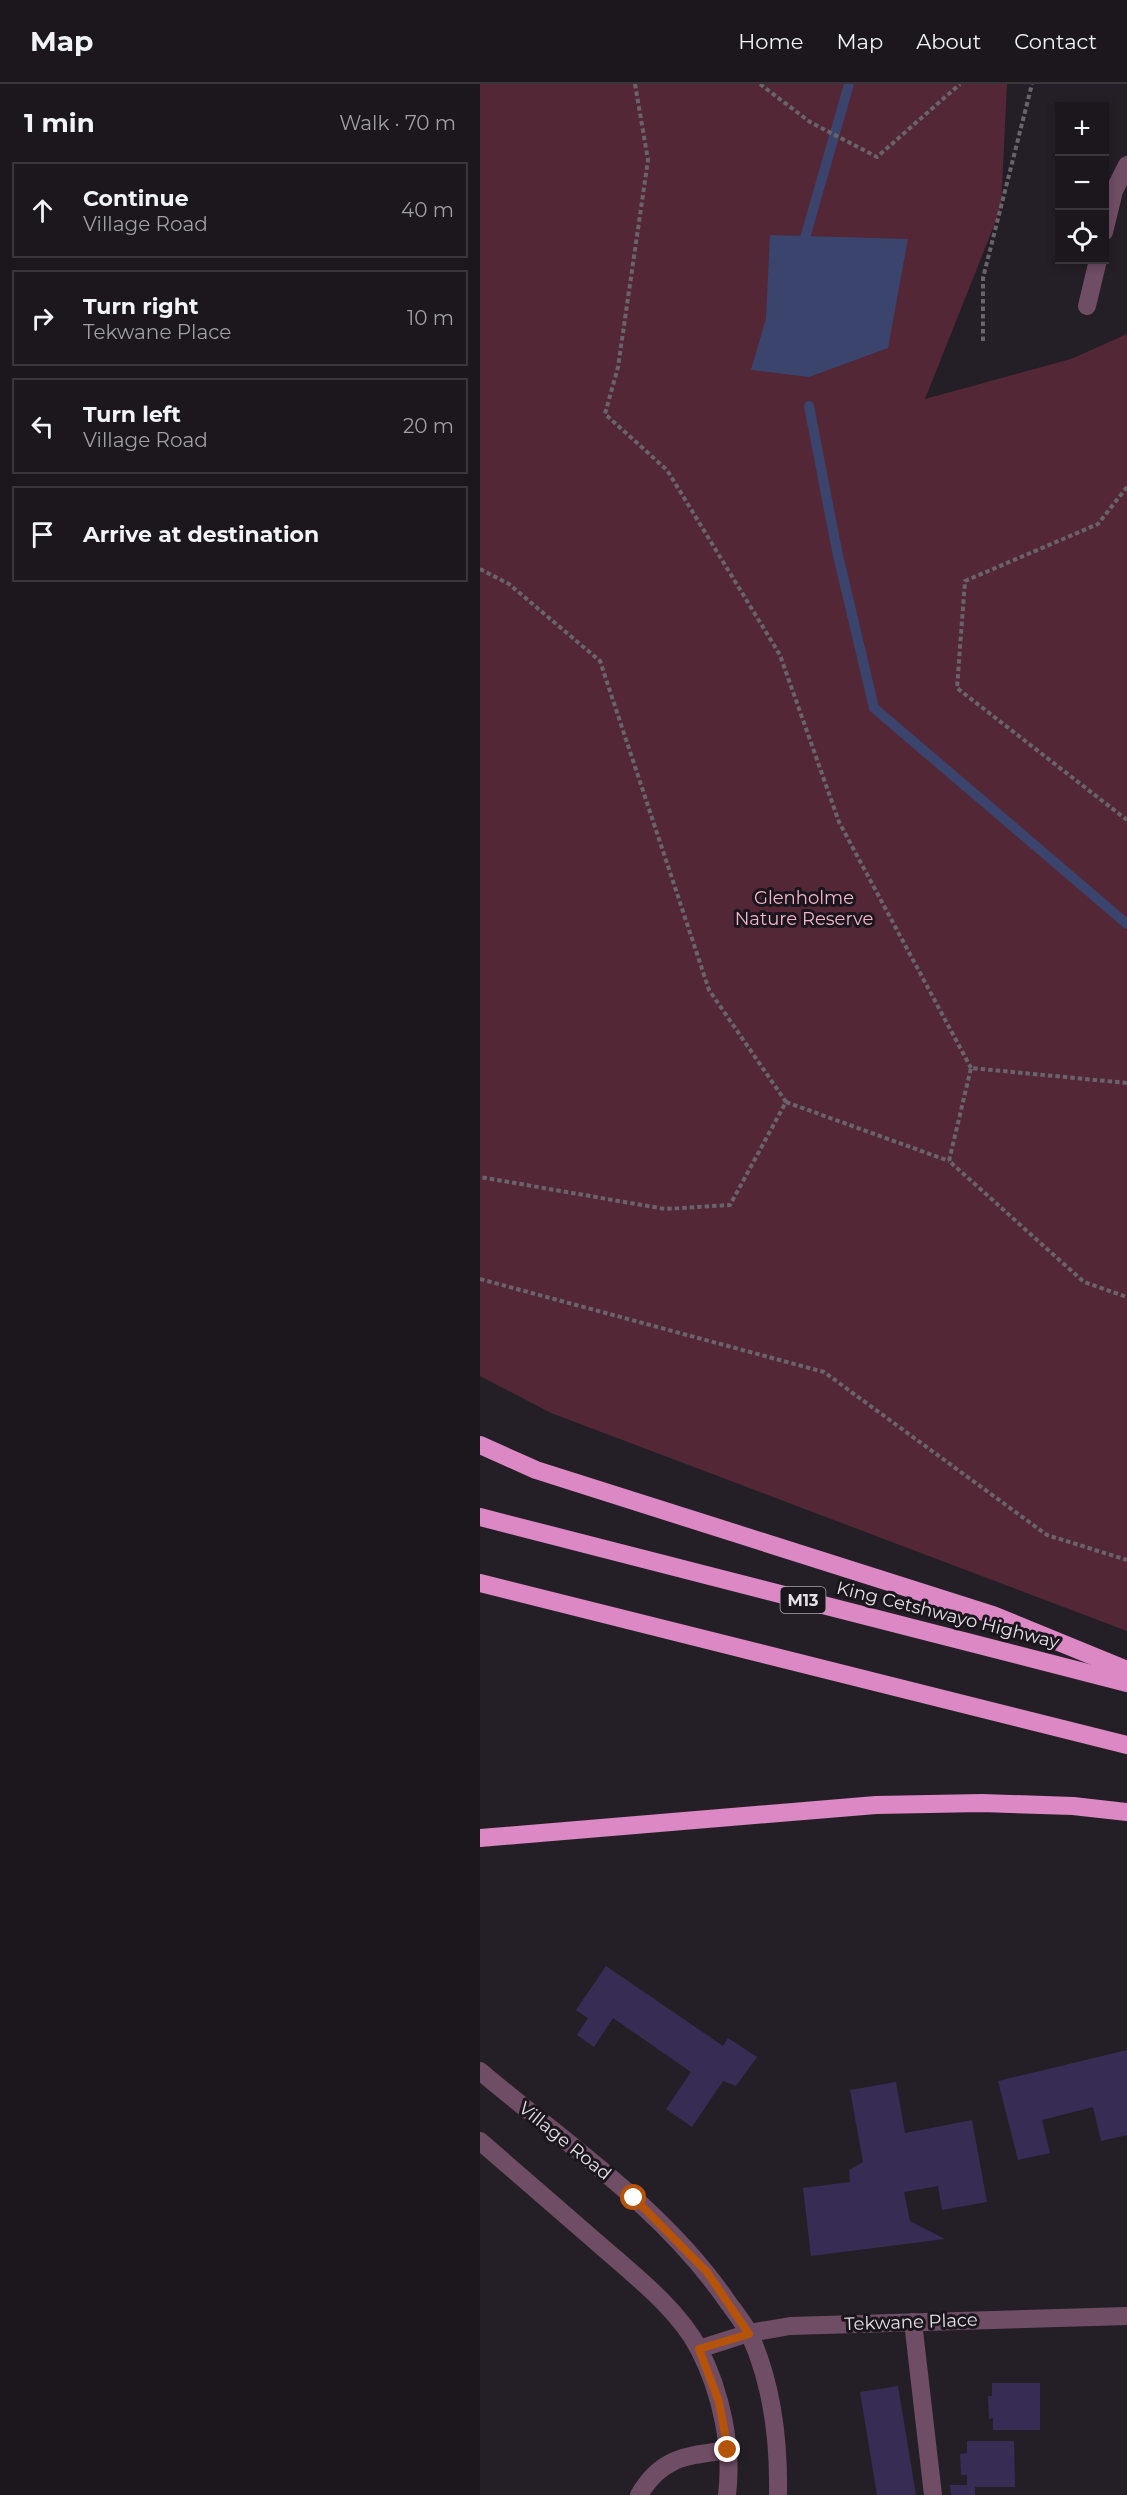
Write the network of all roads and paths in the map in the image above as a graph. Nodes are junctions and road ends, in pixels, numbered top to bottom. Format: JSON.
{"nodes":[{"id":1,"x":635,"y":84,"type":"edge"},
{"id":2,"x":760,"y":84,"type":"edge"},
{"id":3,"x":960,"y":84,"type":"edge"},
{"id":4,"x":1032,"y":84,"type":"edge"},
{"id":5,"x":1127,"y":165,"type":"edge"},
{"id":6,"x":1109,"y":212,"type":"edge"},
{"id":7,"x":1097,"y":264,"type":"edge"},
{"id":8,"x":1087,"y":306,"type":"dead end"},
{"id":9,"x":983,"y":341,"type":"dead end"},
{"id":10,"x":1127,"y":487,"type":"edge"},
{"id":11,"x":480,"y":569,"type":"edge"},
{"id":12,"x":1127,"y":820,"type":"edge"},
{"id":13,"x":971,"y":1068,"type":"junction"},
{"id":14,"x":1127,"y":1083,"type":"edge"},
{"id":15,"x":786,"y":1102,"type":"junction"},
{"id":16,"x":949,"y":1161,"type":"junction"},
{"id":17,"x":480,"y":1178,"type":"edge"},
{"id":18,"x":480,"y":1279,"type":"edge"},
{"id":19,"x":1127,"y":1297,"type":"edge"},
{"id":20,"x":480,"y":1445,"type":"edge"},
{"id":21,"x":480,"y":1517,"type":"edge"},
{"id":22,"x":1127,"y":1560,"type":"edge"},
{"id":23,"x":480,"y":1583,"type":"edge"},
{"id":24,"x":1127,"y":1670,"type":"edge"},
{"id":25,"x":1127,"y":1683,"type":"edge"},
{"id":26,"x":1127,"y":1745,"type":"edge"},
{"id":27,"x":1127,"y":1812,"type":"edge"},
{"id":28,"x":480,"y":1838,"type":"edge"},
{"id":29,"x":480,"y":2071,"type":"edge"},
{"id":30,"x":480,"y":2141,"type":"edge"},
{"id":31,"x":1127,"y":2316,"type":"edge"},
{"id":32,"x":914,"y":2322,"type":"junction"},
{"id":33,"x":749,"y":2334,"type":"junction"},
{"id":34,"x":699,"y":2349,"type":"junction"},
{"id":35,"x":728,"y":2450,"type":"junction"},
{"id":36,"x":639,"y":2495,"type":"edge"},
{"id":37,"x":727,"y":2495,"type":"edge"},
{"id":38,"x":778,"y":2495,"type":"edge"},
{"id":39,"x":933,"y":2495,"type":"edge"}],
"edges":[{"from":1,"to":13,"type":"path"},
{"from":2,"to":3,"type":"path"},
{"from":4,"to":9,"type":"path"},
{"from":5,"to":6,"type":"street"},
{"from":7,"to":8,"type":"street"},
{"from":10,"to":12,"type":"path"},
{"from":11,"to":15,"type":"path"},
{"from":13,"to":14,"type":"path"},
{"from":13,"to":16,"type":"path"},
{"from":15,"to":16,"type":"path"},
{"from":15,"to":17,"type":"path"},
{"from":16,"to":19,"type":"path"},
{"from":18,"to":22,"type":"path"},
{"from":20,"to":24,"type":"highway"},
{"from":21,"to":25,"type":"highway","name":"King Cetshwayo Highway","number":"M13"},
{"from":23,"to":26,"type":"highway"},
{"from":27,"to":28,"type":"highway"},
{"from":29,"to":33,"type":"street","name":"Village Road"},
{"from":30,"to":34,"type":"street"},
{"from":31,"to":32,"type":"street","name":"Tekwane Place"},
{"from":32,"to":33,"type":"street","name":"Tekwane Place"},
{"from":32,"to":39,"type":"street"},
{"from":33,"to":34,"type":"street","name":"Tekwane Place"},
{"from":33,"to":38,"type":"street","name":"Village Road"},
{"from":34,"to":35,"type":"street"},
{"from":35,"to":36,"type":"street"},
{"from":35,"to":37,"type":"street"}]}
